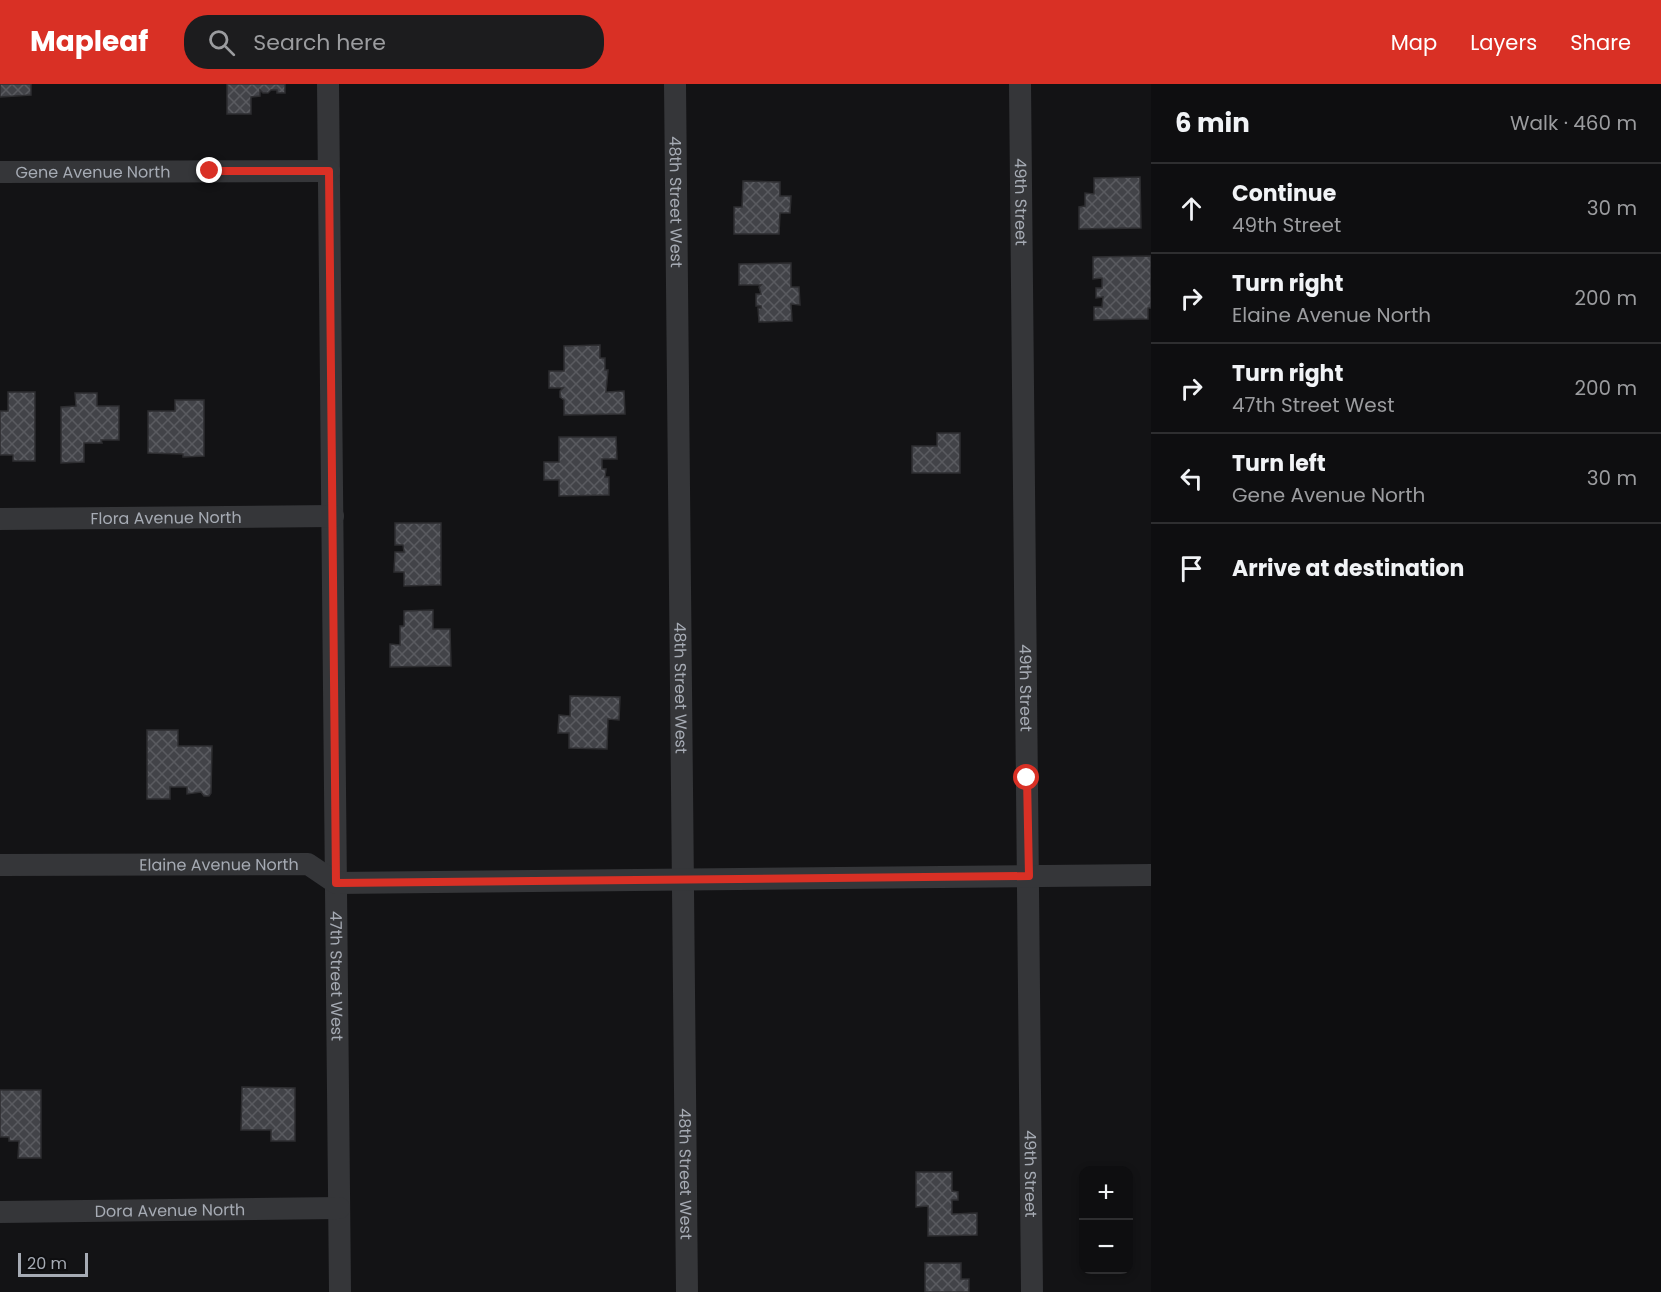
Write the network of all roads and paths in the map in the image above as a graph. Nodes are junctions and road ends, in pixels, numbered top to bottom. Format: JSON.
{"nodes":[{"id":1,"x":328,"y":84,"type":"edge"},
{"id":2,"x":675,"y":84,"type":"edge"},
{"id":3,"x":1020,"y":84,"type":"edge"},
{"id":4,"x":329,"y":171,"type":"junction"},
{"id":5,"x":0,"y":172,"type":"edge"},
{"id":6,"x":333,"y":516,"type":"junction"},
{"id":7,"x":0,"y":519,"type":"edge"},
{"id":8,"x":0,"y":865,"type":"edge"},
{"id":9,"x":1151,"y":875,"type":"edge"},
{"id":10,"x":1029,"y":876,"type":"junction"},
{"id":11,"x":682,"y":879,"type":"junction"},
{"id":12,"x":336,"y":883,"type":"junction"},
{"id":13,"x":339,"y":1208,"type":"junction"},
{"id":14,"x":0,"y":1212,"type":"edge"},
{"id":15,"x":340,"y":1292,"type":"edge"},
{"id":16,"x":687,"y":1292,"type":"edge"},
{"id":17,"x":1032,"y":1292,"type":"edge"}],
"edges":[{"from":1,"to":4,"type":"street","name":"47th Street West"},
{"from":2,"to":11,"type":"street","name":"48th Street West"},
{"from":3,"to":10,"type":"street","name":"49th Street"},
{"from":4,"to":5,"type":"street","name":"Gene Avenue North"},
{"from":4,"to":6,"type":"street","name":"47th Street West"},
{"from":6,"to":7,"type":"street","name":"Flora Avenue North"},
{"from":6,"to":12,"type":"street","name":"47th Street West"},
{"from":8,"to":12,"type":"street","name":"Elaine Avenue North"},
{"from":9,"to":10,"type":"street"},
{"from":10,"to":11,"type":"street"},
{"from":10,"to":17,"type":"street","name":"49th Street"},
{"from":11,"to":12,"type":"street"},
{"from":11,"to":16,"type":"street","name":"48th Street West"},
{"from":12,"to":13,"type":"street","name":"47th Street West"},
{"from":13,"to":14,"type":"street","name":"Dora Avenue North"},
{"from":13,"to":15,"type":"street","name":"47th Street West"}]}
